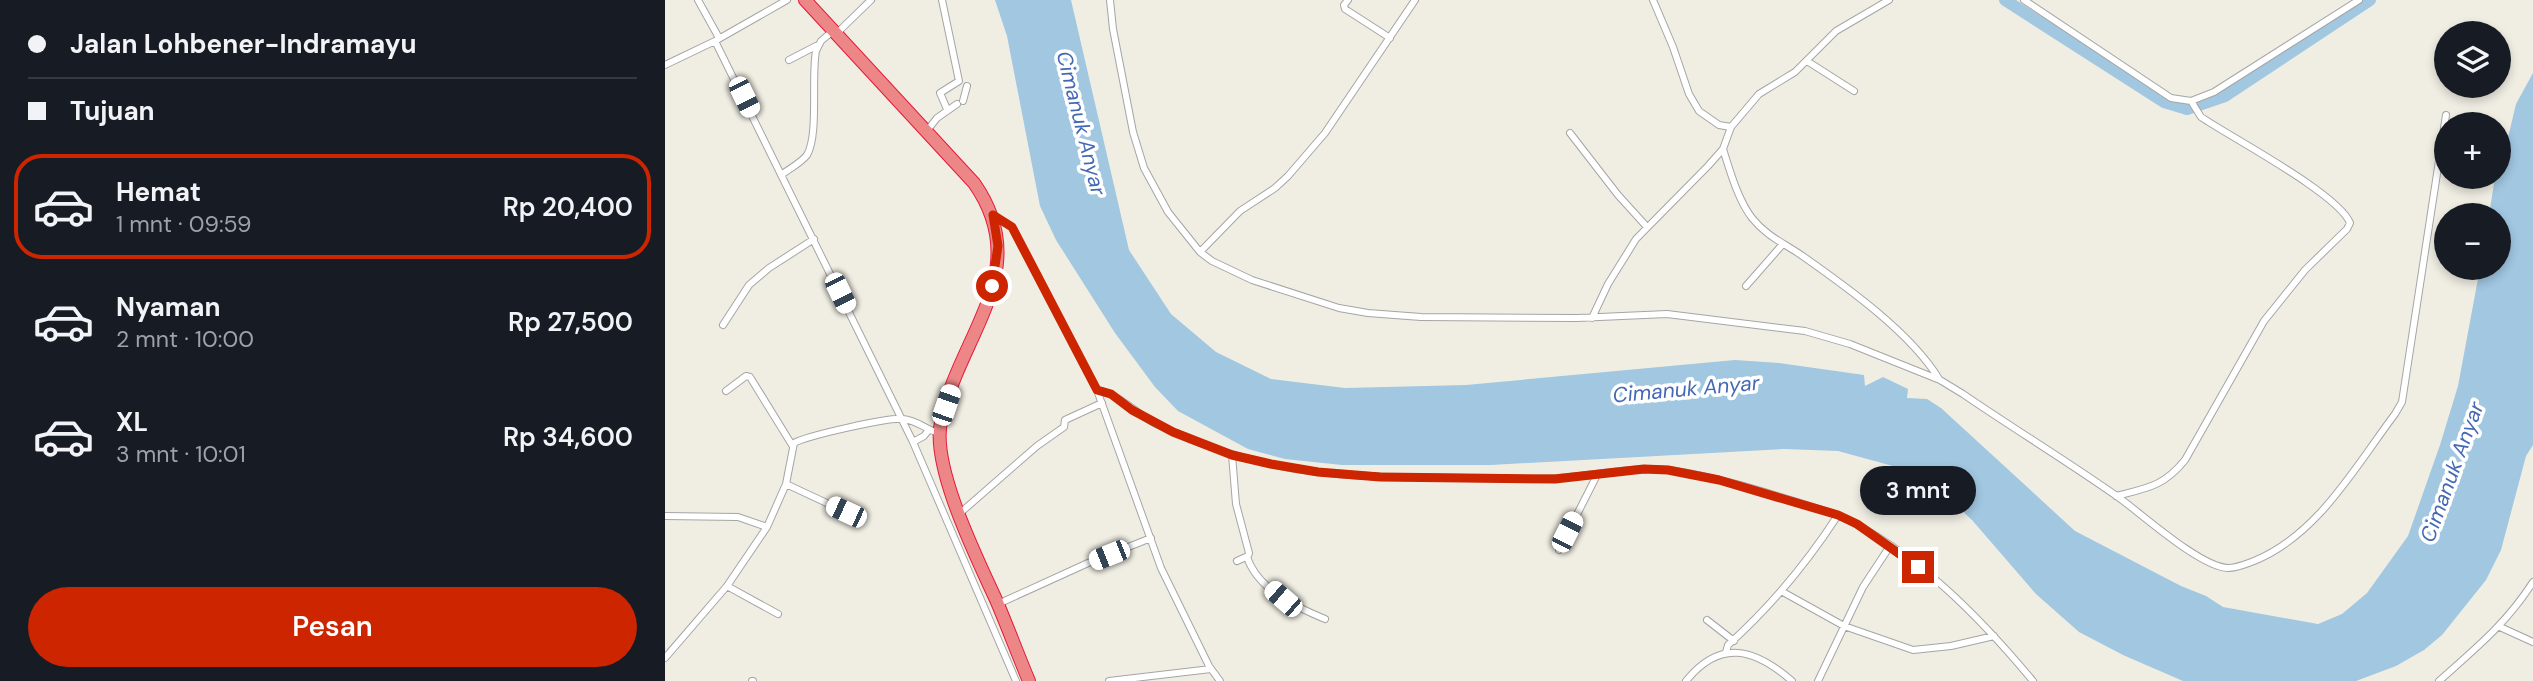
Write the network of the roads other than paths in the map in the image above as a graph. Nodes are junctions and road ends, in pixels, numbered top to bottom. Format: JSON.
{"nodes":[{"id":1,"x":698,"y":0,"type":"edge"},
{"id":2,"x":787,"y":0,"type":"edge"},
{"id":3,"x":806,"y":0,"type":"edge"},
{"id":4,"x":871,"y":0,"type":"edge"},
{"id":5,"x":942,"y":0,"type":"edge"},
{"id":6,"x":1110,"y":0,"type":"edge"},
{"id":7,"x":1348,"y":0,"type":"edge"},
{"id":8,"x":1415,"y":0,"type":"edge"},
{"id":9,"x":1653,"y":0,"type":"edge"},
{"id":10,"x":1889,"y":0,"type":"edge"},
{"id":11,"x":2024,"y":0,"type":"edge"},
{"id":12,"x":2359,"y":0,"type":"edge"},
{"id":13,"x":835,"y":31,"type":"junction"},
{"id":14,"x":1390,"y":38,"type":"junction"},
{"id":15,"x":717,"y":40,"type":"junction"},
{"id":16,"x":818,"y":45,"type":"junction"},
{"id":17,"x":789,"y":60,"type":"dead end"},
{"id":18,"x":1807,"y":61,"type":"junction"},
{"id":19,"x":665,"y":65,"type":"edge"},
{"id":20,"x":967,"y":86,"type":"dead end"},
{"id":21,"x":1854,"y":91,"type":"dead end"},
{"id":22,"x":2193,"y":105,"type":"junction"},
{"id":23,"x":947,"y":109,"type":"junction"},
{"id":24,"x":1731,"y":127,"type":"junction"},
{"id":25,"x":926,"y":132,"type":"junction"},
{"id":26,"x":1570,"y":133,"type":"dead end"},
{"id":27,"x":1723,"y":149,"type":"junction"},
{"id":28,"x":784,"y":173,"type":"junction"},
{"id":29,"x":2435,"y":189,"type":"edge"},
{"id":30,"x":993,"y":215,"type":"junction"},
{"id":31,"x":1647,"y":227,"type":"junction"},
{"id":32,"x":814,"y":239,"type":"junction"},
{"id":33,"x":1782,"y":245,"type":"junction"},
{"id":34,"x":1201,"y":252,"type":"junction"},
{"id":35,"x":1746,"y":286,"type":"dead end"},
{"id":36,"x":1592,"y":318,"type":"junction"},
{"id":37,"x":723,"y":325,"type":"dead end"},
{"id":38,"x":1940,"y":380,"type":"junction"},
{"id":39,"x":1097,"y":390,"type":"junction"},
{"id":40,"x":726,"y":391,"type":"dead end"},
{"id":41,"x":1102,"y":403,"type":"junction"},
{"id":42,"x":905,"y":419,"type":"junction"},
{"id":43,"x":930,"y":433,"type":"junction"},
{"id":44,"x":914,"y":442,"type":"junction"},
{"id":45,"x":792,"y":445,"type":"junction"},
{"id":46,"x":1232,"y":455,"type":"junction"},
{"id":47,"x":1597,"y":475,"type":"junction"},
{"id":48,"x":786,"y":484,"type":"junction"},
{"id":49,"x":2116,"y":496,"type":"junction"},
{"id":50,"x":846,"y":512,"type":"dead end"},
{"id":51,"x":959,"y":513,"type":"junction"},
{"id":52,"x":1838,"y":515,"type":"junction"},
{"id":53,"x":665,"y":516,"type":"edge"},
{"id":54,"x":767,"y":527,"type":"junction"},
{"id":55,"x":1151,"y":538,"type":"junction"},
{"id":56,"x":1890,"y":546,"type":"junction"},
{"id":57,"x":1559,"y":550,"type":"dead end"},
{"id":58,"x":1247,"y":557,"type":"junction"},
{"id":59,"x":1237,"y":561,"type":"dead end"},
{"id":60,"x":2533,"y":582,"type":"edge"},
{"id":61,"x":727,"y":586,"type":"junction"},
{"id":62,"x":1781,"y":591,"type":"junction"},
{"id":63,"x":998,"y":604,"type":"junction"},
{"id":64,"x":778,"y":614,"type":"dead end"},
{"id":65,"x":1325,"y":619,"type":"dead end"},
{"id":66,"x":1707,"y":620,"type":"dead end"},
{"id":67,"x":1844,"y":626,"type":"junction"},
{"id":68,"x":2500,"y":628,"type":"junction"},
{"id":69,"x":1994,"y":636,"type":"junction"},
{"id":70,"x":1734,"y":640,"type":"junction"},
{"id":71,"x":2533,"y":642,"type":"edge"},
{"id":72,"x":1726,"y":652,"type":"junction"},
{"id":73,"x":665,"y":659,"type":"edge"},
{"id":74,"x":1210,"y":669,"type":"junction"},
{"id":75,"x":1783,"y":679,"type":"edge"},
{"id":76,"x":1016,"y":681,"type":"edge"},
{"id":77,"x":1029,"y":681,"type":"edge"},
{"id":78,"x":1109,"y":681,"type":"edge"},
{"id":79,"x":1220,"y":681,"type":"edge"},
{"id":80,"x":1686,"y":681,"type":"edge"},
{"id":81,"x":1792,"y":681,"type":"edge"},
{"id":82,"x":1818,"y":681,"type":"edge"},
{"id":83,"x":2033,"y":681,"type":"edge"},
{"id":84,"x":2439,"y":681,"type":"edge"}],
"edges":[{"from":1,"to":15,"type":"street"},
{"from":2,"to":15,"type":"street"},
{"from":3,"to":13,"type":"highway"},
{"from":4,"to":13,"type":"street"},
{"from":5,"to":23,"type":"street"},
{"from":6,"to":34,"type":"street"},
{"from":7,"to":14,"type":"street"},
{"from":8,"to":14,"type":"street"},
{"from":9,"to":24,"type":"street"},
{"from":10,"to":18,"type":"street"},
{"from":11,"to":22,"type":"street"},
{"from":12,"to":22,"type":"street"},
{"from":13,"to":16,"type":"street"},
{"from":13,"to":25,"type":"highway"},
{"from":14,"to":34,"type":"street"},
{"from":15,"to":19,"type":"street"},
{"from":15,"to":28,"type":"street"},
{"from":16,"to":17,"type":"street"},
{"from":16,"to":28,"type":"street"},
{"from":18,"to":21,"type":"street"},
{"from":18,"to":24,"type":"street"},
{"from":20,"to":23,"type":"street"},
{"from":22,"to":49,"type":"street"},
{"from":23,"to":25,"type":"street"},
{"from":24,"to":27,"type":"street"},
{"from":25,"to":30,"type":"highway"},
{"from":26,"to":31,"type":"street"},
{"from":27,"to":31,"type":"street"},
{"from":27,"to":33,"type":"street"},
{"from":28,"to":32,"type":"street"},
{"from":29,"to":49,"type":"street"},
{"from":30,"to":39,"type":"street"},
{"from":30,"to":43,"type":"highway"},
{"from":31,"to":36,"type":"street"},
{"from":32,"to":37,"type":"street"},
{"from":32,"to":42,"type":"street"},
{"from":33,"to":35,"type":"street"},
{"from":33,"to":38,"type":"street"},
{"from":34,"to":36,"type":"street"},
{"from":36,"to":38,"type":"street"},
{"from":38,"to":49,"type":"street"},
{"from":39,"to":41,"type":"street"},
{"from":39,"to":46,"type":"street"},
{"from":40,"to":45,"type":"street"},
{"from":41,"to":51,"type":"street"},
{"from":41,"to":55,"type":"street"},
{"from":42,"to":43,"type":"street"},
{"from":42,"to":44,"type":"street"},
{"from":42,"to":45,"type":"street"},
{"from":43,"to":44,"type":"street"},
{"from":43,"to":51,"type":"highway"},
{"from":44,"to":76,"type":"street"},
{"from":45,"to":48,"type":"street"},
{"from":46,"to":47,"type":"street"},
{"from":46,"to":58,"type":"street"},
{"from":47,"to":52,"type":"street"},
{"from":47,"to":57,"type":"street"},
{"from":48,"to":50,"type":"street"},
{"from":48,"to":54,"type":"street"},
{"from":51,"to":63,"type":"highway"},
{"from":52,"to":56,"type":"street"},
{"from":52,"to":62,"type":"street"},
{"from":53,"to":54,"type":"street"},
{"from":54,"to":61,"type":"street"},
{"from":55,"to":63,"type":"street"},
{"from":55,"to":74,"type":"street"},
{"from":56,"to":67,"type":"street"},
{"from":56,"to":69,"type":"street"},
{"from":58,"to":59,"type":"street"},
{"from":58,"to":65,"type":"street"},
{"from":60,"to":68,"type":"street"},
{"from":61,"to":64,"type":"street"},
{"from":61,"to":73,"type":"street"},
{"from":62,"to":67,"type":"street"},
{"from":62,"to":70,"type":"street"},
{"from":63,"to":77,"type":"highway"},
{"from":66,"to":70,"type":"street"},
{"from":67,"to":69,"type":"street"},
{"from":67,"to":82,"type":"street"},
{"from":68,"to":71,"type":"street"},
{"from":68,"to":84,"type":"street"},
{"from":69,"to":83,"type":"street"},
{"from":70,"to":72,"type":"street"},
{"from":72,"to":75,"type":"street"},
{"from":72,"to":80,"type":"street"},
{"from":74,"to":78,"type":"street"},
{"from":74,"to":79,"type":"street"},
{"from":75,"to":81,"type":"street"}]}
